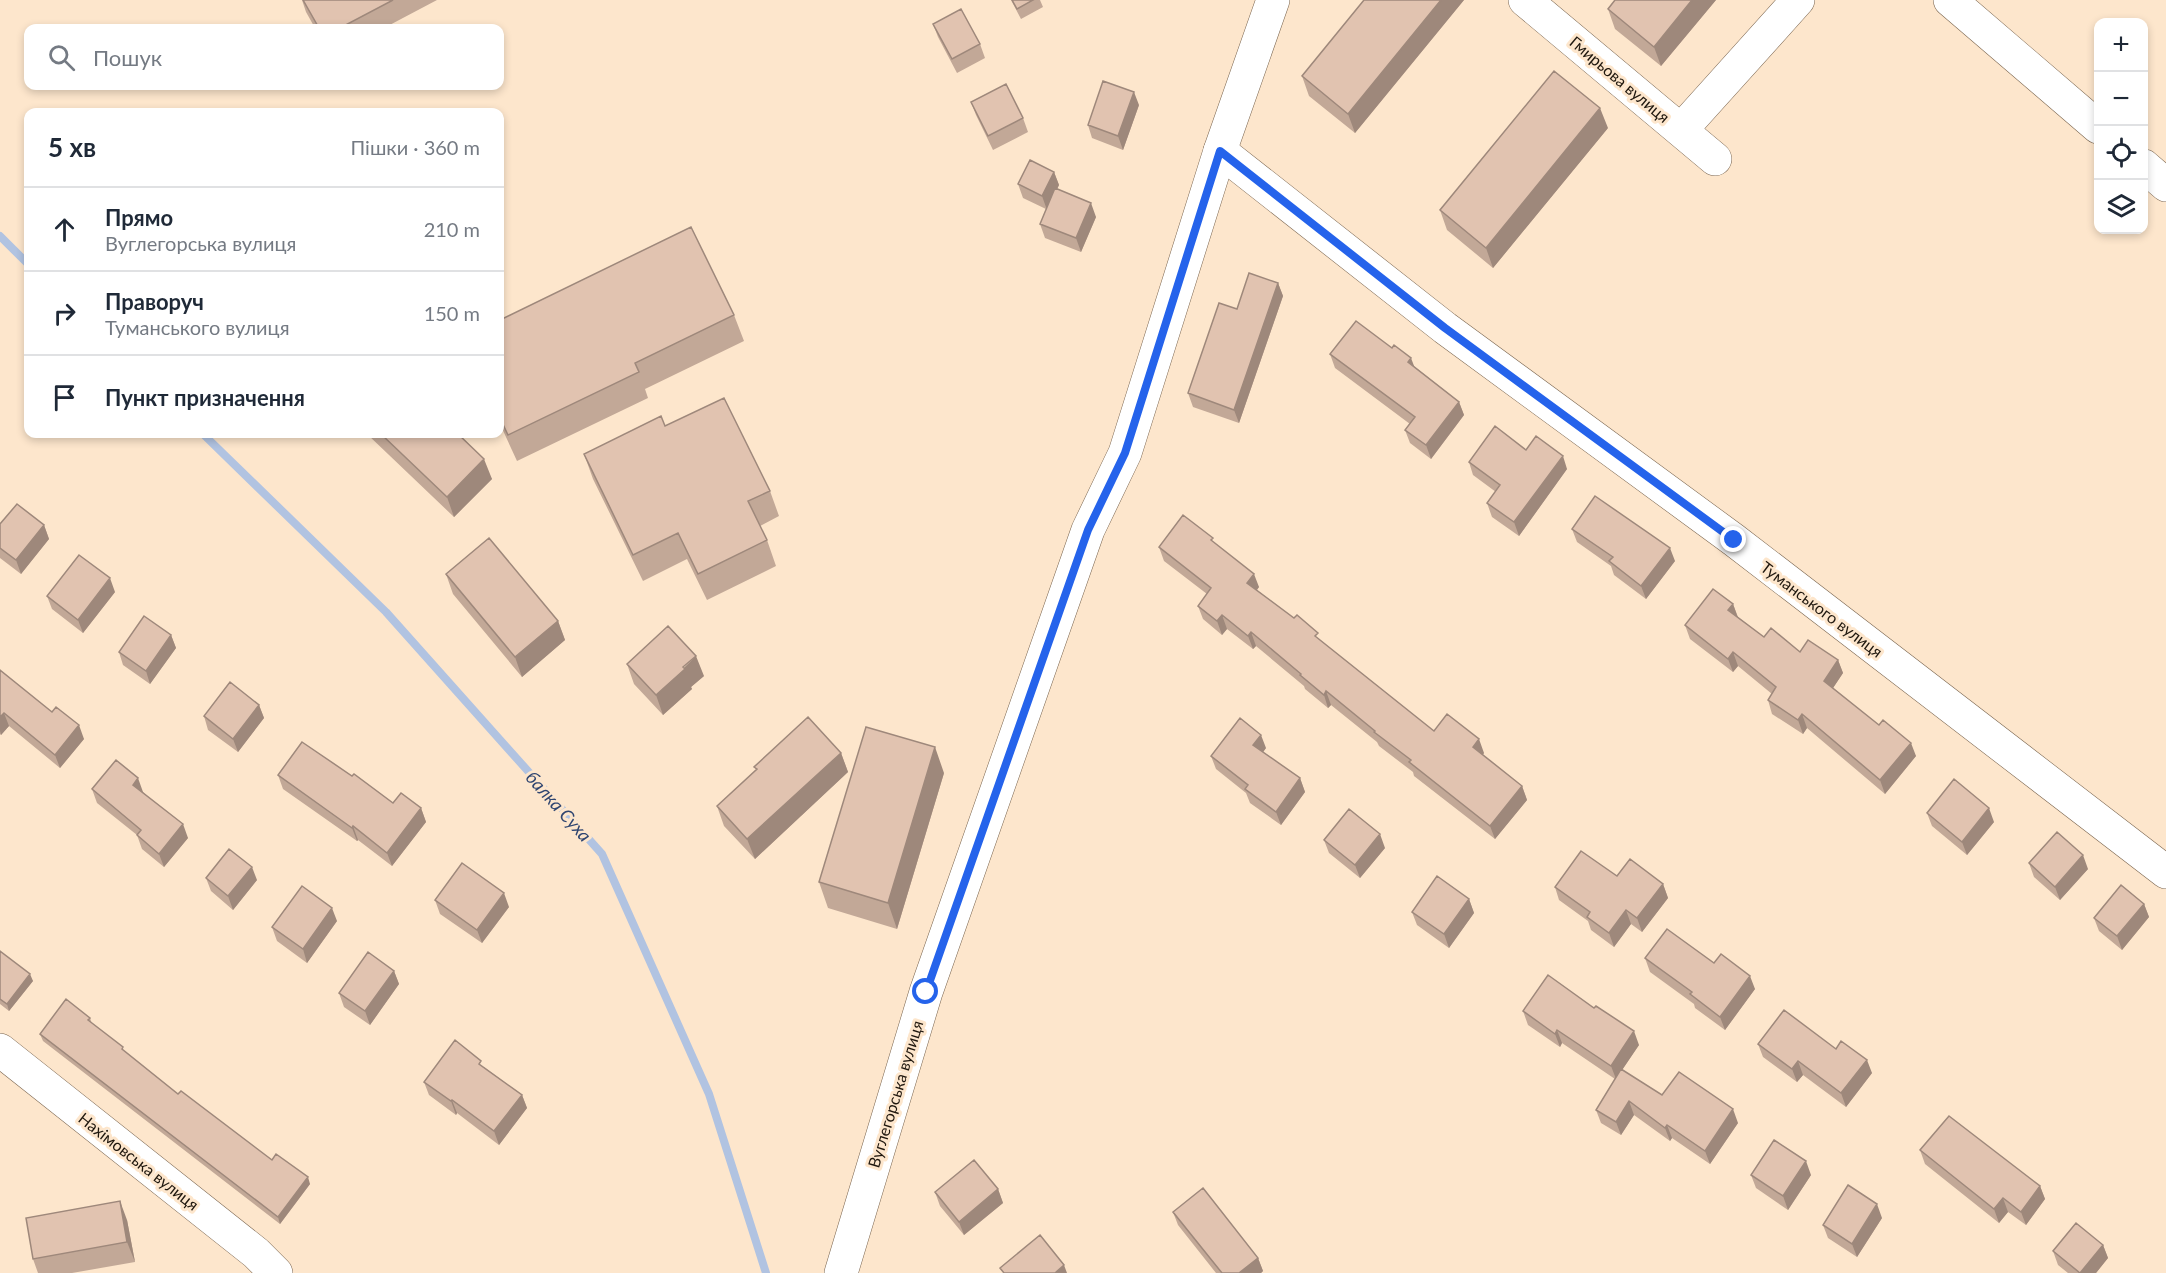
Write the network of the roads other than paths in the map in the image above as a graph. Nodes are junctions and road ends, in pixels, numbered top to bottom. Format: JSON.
{"nodes":[{"id":1,"x":1273,"y":0,"type":"edge"},
{"id":2,"x":1525,"y":0,"type":"edge"},
{"id":3,"x":1798,"y":0,"type":"edge"},
{"id":4,"x":1950,"y":0,"type":"edge"},
{"id":5,"x":2097,"y":126,"type":"edge"},
{"id":6,"x":1681,"y":130,"type":"junction"},
{"id":7,"x":1220,"y":151,"type":"junction"},
{"id":8,"x":1715,"y":159,"type":"dead end"},
{"id":9,"x":2148,"y":169,"type":"edge"},
{"id":10,"x":2166,"y":185,"type":"edge"},
{"id":11,"x":2166,"y":872,"type":"edge"},
{"id":12,"x":0,"y":1050,"type":"edge"},
{"id":13,"x":276,"y":1273,"type":"edge"},
{"id":14,"x":841,"y":1273,"type":"edge"}],
"edges":[{"from":1,"to":7,"type":"street","name":"Вуглегорська вулиця"},
{"from":2,"to":6,"type":"street","name":"Гмирьова вулиця"},
{"from":3,"to":6,"type":"street"},
{"from":4,"to":5,"type":"street"},
{"from":6,"to":8,"type":"street","name":"Гмирьова вулиця"},
{"from":7,"to":11,"type":"street","name":"Туманського вулиця"},
{"from":7,"to":14,"type":"street","name":"Вуглегорська вулиця"},
{"from":9,"to":10,"type":"street"},
{"from":12,"to":13,"type":"street","name":"Нахімовська вулиця"}]}
